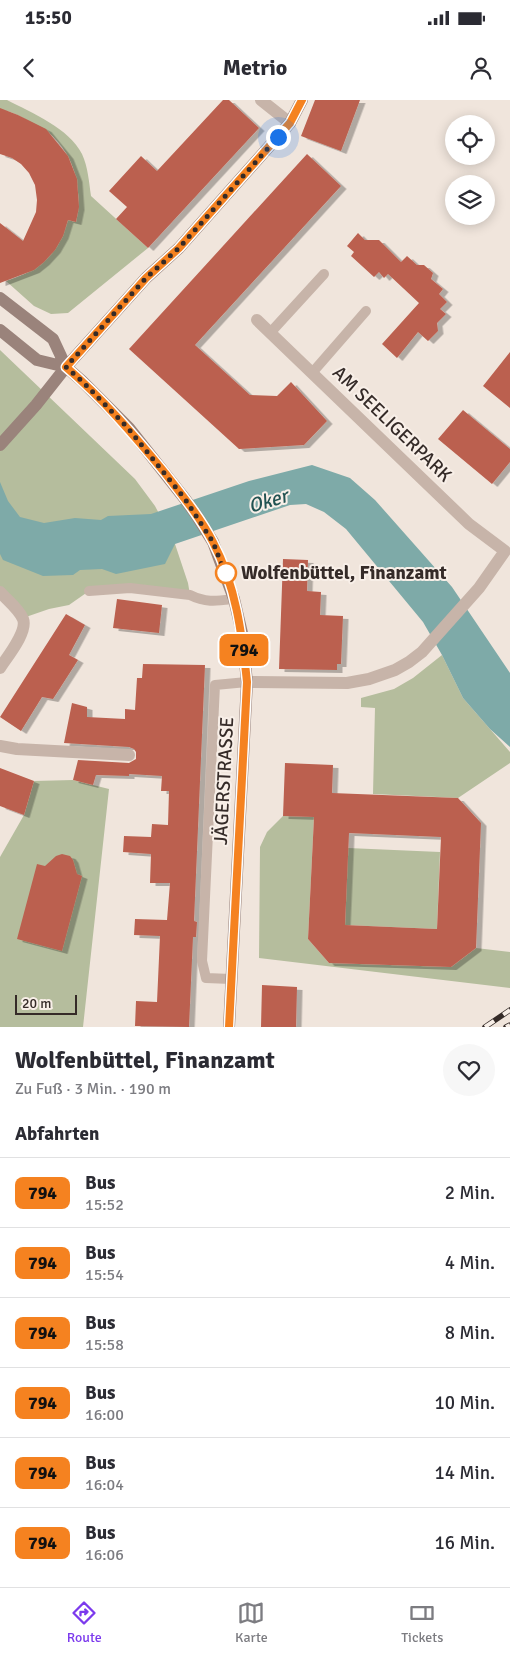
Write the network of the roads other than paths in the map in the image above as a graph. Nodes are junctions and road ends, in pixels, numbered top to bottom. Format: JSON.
{"nodes":[{"id":1,"x":262,"y":100,"type":"edge"},
{"id":2,"x":302,"y":100,"type":"edge"},
{"id":3,"x":290,"y":123,"type":"junction"},
{"id":4,"x":324,"y":274,"type":"dead end"},
{"id":5,"x":0,"y":298,"type":"edge"},
{"id":6,"x":366,"y":311,"type":"dead end"},
{"id":7,"x":257,"y":320,"type":"dead end"},
{"id":8,"x":0,"y":330,"type":"edge"},
{"id":9,"x":270,"y":333,"type":"junction"},
{"id":10,"x":66,"y":367,"type":"junction"},
{"id":11,"x":312,"y":373,"type":"junction"},
{"id":12,"x":2,"y":443,"type":"edge"},
{"id":13,"x":507,"y":547,"type":"edge"},
{"id":14,"x":89,"y":591,"type":"dead end"},
{"id":15,"x":0,"y":592,"type":"edge"},
{"id":16,"x":234,"y":599,"type":"junction"},
{"id":17,"x":0,"y":668,"type":"edge"},
{"id":18,"x":247,"y":682,"type":"junction"},
{"id":19,"x":0,"y":746,"type":"edge"},
{"id":20,"x":129,"y":756,"type":"dead end"},
{"id":21,"x":231,"y":979,"type":"junction"},
{"id":22,"x":227,"y":1026,"type":"edge"}],
"edges":[{"from":1,"to":3,"type":"street"},
{"from":2,"to":3,"type":"main road"},
{"from":3,"to":10,"type":"main road"},
{"from":4,"to":9,"type":"lane"},
{"from":5,"to":10,"type":"main road"},
{"from":6,"to":11,"type":"lane"},
{"from":7,"to":9,"type":"street","name":"AM SEELIGERPARK"},
{"from":8,"to":10,"type":"main road"},
{"from":9,"to":11,"type":"street","name":"AM SEELIGERPARK"},
{"from":10,"to":12,"type":"main road"},
{"from":10,"to":16,"type":"main road","name":"JÄGERSTRASSE"},
{"from":11,"to":13,"type":"street","name":"AM SEELIGERPARK"},
{"from":13,"to":18,"type":"street","name":"AM SEELIGERPARK"},
{"from":14,"to":16,"type":"lane"},
{"from":15,"to":17,"type":"street"},
{"from":16,"to":18,"type":"main road","name":"JÄGERSTRASSE"},
{"from":18,"to":21,"type":"main road","name":"JÄGERSTRASSE"},
{"from":18,"to":21,"type":"lane"},
{"from":19,"to":20,"type":"street"},
{"from":21,"to":22,"type":"main road","name":"JÄGERSTRASSE"}]}
